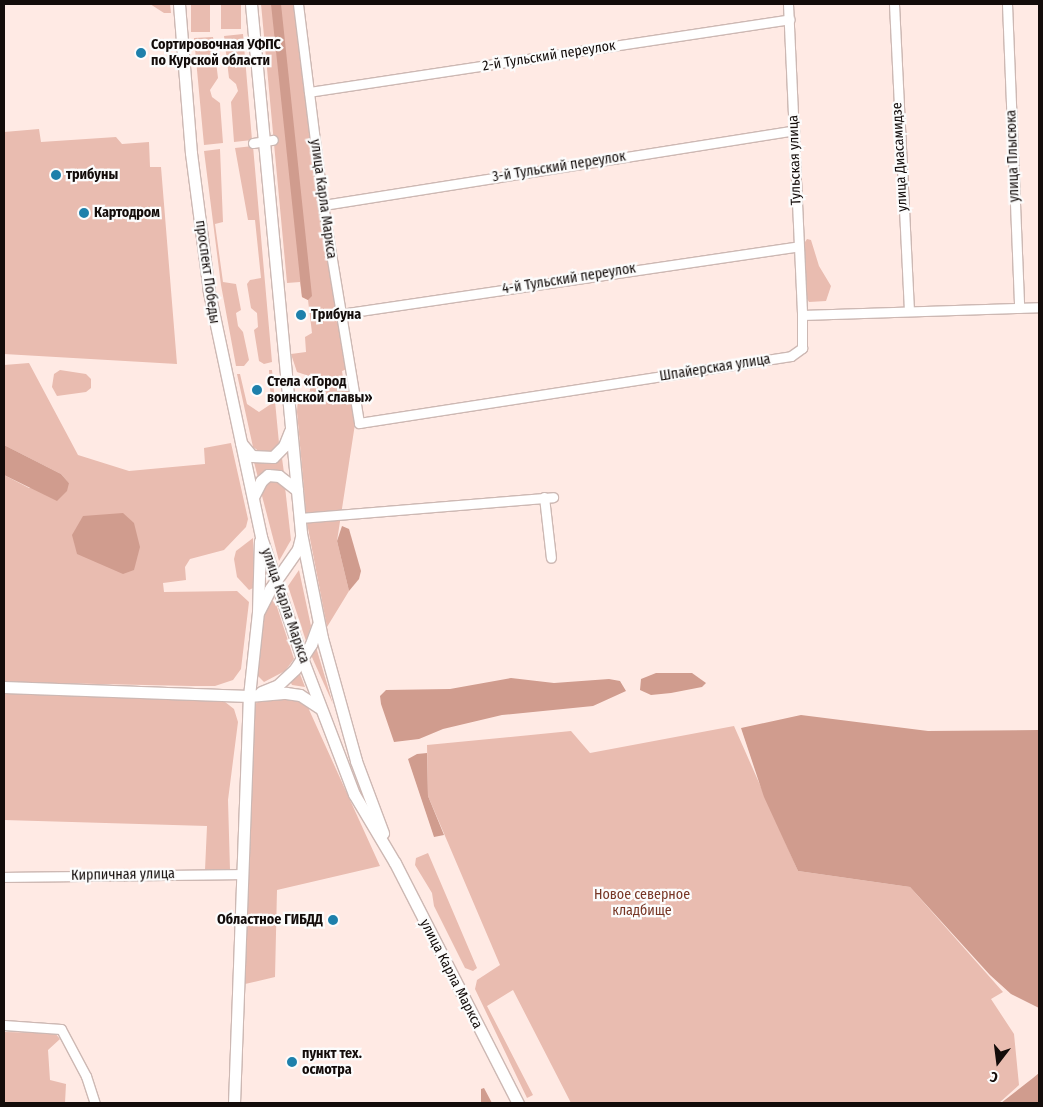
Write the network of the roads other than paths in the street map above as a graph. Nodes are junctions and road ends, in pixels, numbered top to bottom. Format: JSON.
{"nodes":[{"id":1,"x":179,"y":4,"type":"edge"},
{"id":2,"x":251,"y":4,"type":"edge"},
{"id":3,"x":298,"y":4,"type":"edge"},
{"id":4,"x":788,"y":4,"type":"edge"},
{"id":5,"x":894,"y":4,"type":"edge"},
{"id":6,"x":1007,"y":4,"type":"edge"},
{"id":7,"x":788,"y":19,"type":"junction"},
{"id":8,"x":309,"y":92,"type":"junction"},
{"id":9,"x":794,"y":130,"type":"junction"},
{"id":10,"x":323,"y":205,"type":"junction"},
{"id":11,"x":798,"y":246,"type":"junction"},
{"id":12,"x":1039,"y":307,"type":"edge"},
{"id":13,"x":1019,"y":308,"type":"junction"},
{"id":14,"x":909,"y":310,"type":"junction"},
{"id":15,"x":340,"y":314,"type":"junction"},
{"id":16,"x":802,"y":315,"type":"junction"},
{"id":17,"x":359,"y":422,"type":"joint"},
{"id":18,"x":291,"y":428,"type":"junction"},
{"id":19,"x":238,"y":437,"type":"junction"},
{"id":20,"x":297,"y":490,"type":"junction"},
{"id":21,"x":253,"y":497,"type":"junction"},
{"id":22,"x":300,"y":518,"type":"junction"},
{"id":23,"x":302,"y":534,"type":"junction"},
{"id":24,"x":261,"y":537,"type":"junction"},
{"id":25,"x":551,"y":558,"type":"dead end"},
{"id":26,"x":277,"y":581,"type":"junction"},
{"id":27,"x":258,"y":612,"type":"junction"},
{"id":28,"x":318,"y":623,"type":"junction"},
{"id":29,"x":302,"y":658,"type":"junction"},
{"id":30,"x":4,"y":687,"type":"edge"},
{"id":31,"x":249,"y":696,"type":"junction"},
{"id":32,"x":321,"y":709,"type":"junction"},
{"id":33,"x":395,"y":863,"type":"junction"},
{"id":34,"x":243,"y":874,"type":"junction"},
{"id":35,"x":4,"y":877,"type":"edge"},
{"id":36,"x":4,"y":1026,"type":"edge"},
{"id":37,"x":95,"y":1103,"type":"edge"},
{"id":38,"x":234,"y":1103,"type":"edge"},
{"id":39,"x":518,"y":1103,"type":"edge"}],
"edges":[{"from":1,"to":19,"type":"main road","name":"проспект Победы"},
{"from":2,"to":18,"type":"main road"},
{"from":3,"to":8,"type":"street","name":"улица Карла Маркса"},
{"from":4,"to":7,"type":"street","name":"Тульская улица"},
{"from":5,"to":14,"type":"street","name":"улица Диасамидзе"},
{"from":6,"to":13,"type":"street","name":"улица Плысюка"},
{"from":7,"to":8,"type":"street","name":"2-й Тульский переулок"},
{"from":7,"to":9,"type":"street","name":"Тульская улица"},
{"from":8,"to":10,"type":"street","name":"улица Карла Маркса"},
{"from":9,"to":10,"type":"street","name":"3-й Тульский переулок"},
{"from":9,"to":11,"type":"street","name":"Тульская улица"},
{"from":10,"to":15,"type":"street","name":"улица Карла Маркса"},
{"from":11,"to":15,"type":"street","name":"4-й Тульский переулок"},
{"from":11,"to":16,"type":"street","name":"Тульская улица"},
{"from":12,"to":13,"type":"street"},
{"from":13,"to":14,"type":"street"},
{"from":14,"to":16,"type":"street"},
{"from":15,"to":17,"type":"street","name":"улица Карла Маркса"},
{"from":16,"to":17,"type":"street","name":"Шпайерская улица"},
{"from":18,"to":19,"type":"main road"},
{"from":18,"to":20,"type":"main road"},
{"from":19,"to":21,"type":"main road","name":"проспект Победы"},
{"from":20,"to":21,"type":"main road"},
{"from":20,"to":22,"type":"main road"},
{"from":21,"to":24,"type":"main road","name":"проспект Победы"},
{"from":22,"to":23,"type":"main road"},
{"from":22,"to":25,"type":"street"},
{"from":23,"to":26,"type":"main road"},
{"from":23,"to":28,"type":"main road"},
{"from":24,"to":26,"type":"main road","name":"улица Карла Маркса"},
{"from":24,"to":27,"type":"main road","name":"улица Карла Маркса"},
{"from":26,"to":27,"type":"main road"},
{"from":26,"to":29,"type":"main road","name":"улица Карла Маркса"},
{"from":27,"to":31,"type":"main road","name":"улица Карла Маркса"},
{"from":28,"to":29,"type":"main road"},
{"from":28,"to":33,"type":"main road"},
{"from":29,"to":31,"type":"main road"},
{"from":29,"to":32,"type":"main road","name":"улица Карла Маркса"},
{"from":30,"to":31,"type":"main road"},
{"from":31,"to":32,"type":"main road"},
{"from":31,"to":34,"type":"main road","name":"улица Карла Маркса"},
{"from":32,"to":33,"type":"main road","name":"улица Карла Маркса"},
{"from":33,"to":39,"type":"main road","name":"улица Карла Маркса"},
{"from":34,"to":35,"type":"street","name":"Кирпичная улица"},
{"from":34,"to":38,"type":"main road","name":"улица Карла Маркса"},
{"from":36,"to":37,"type":"street"}]}
